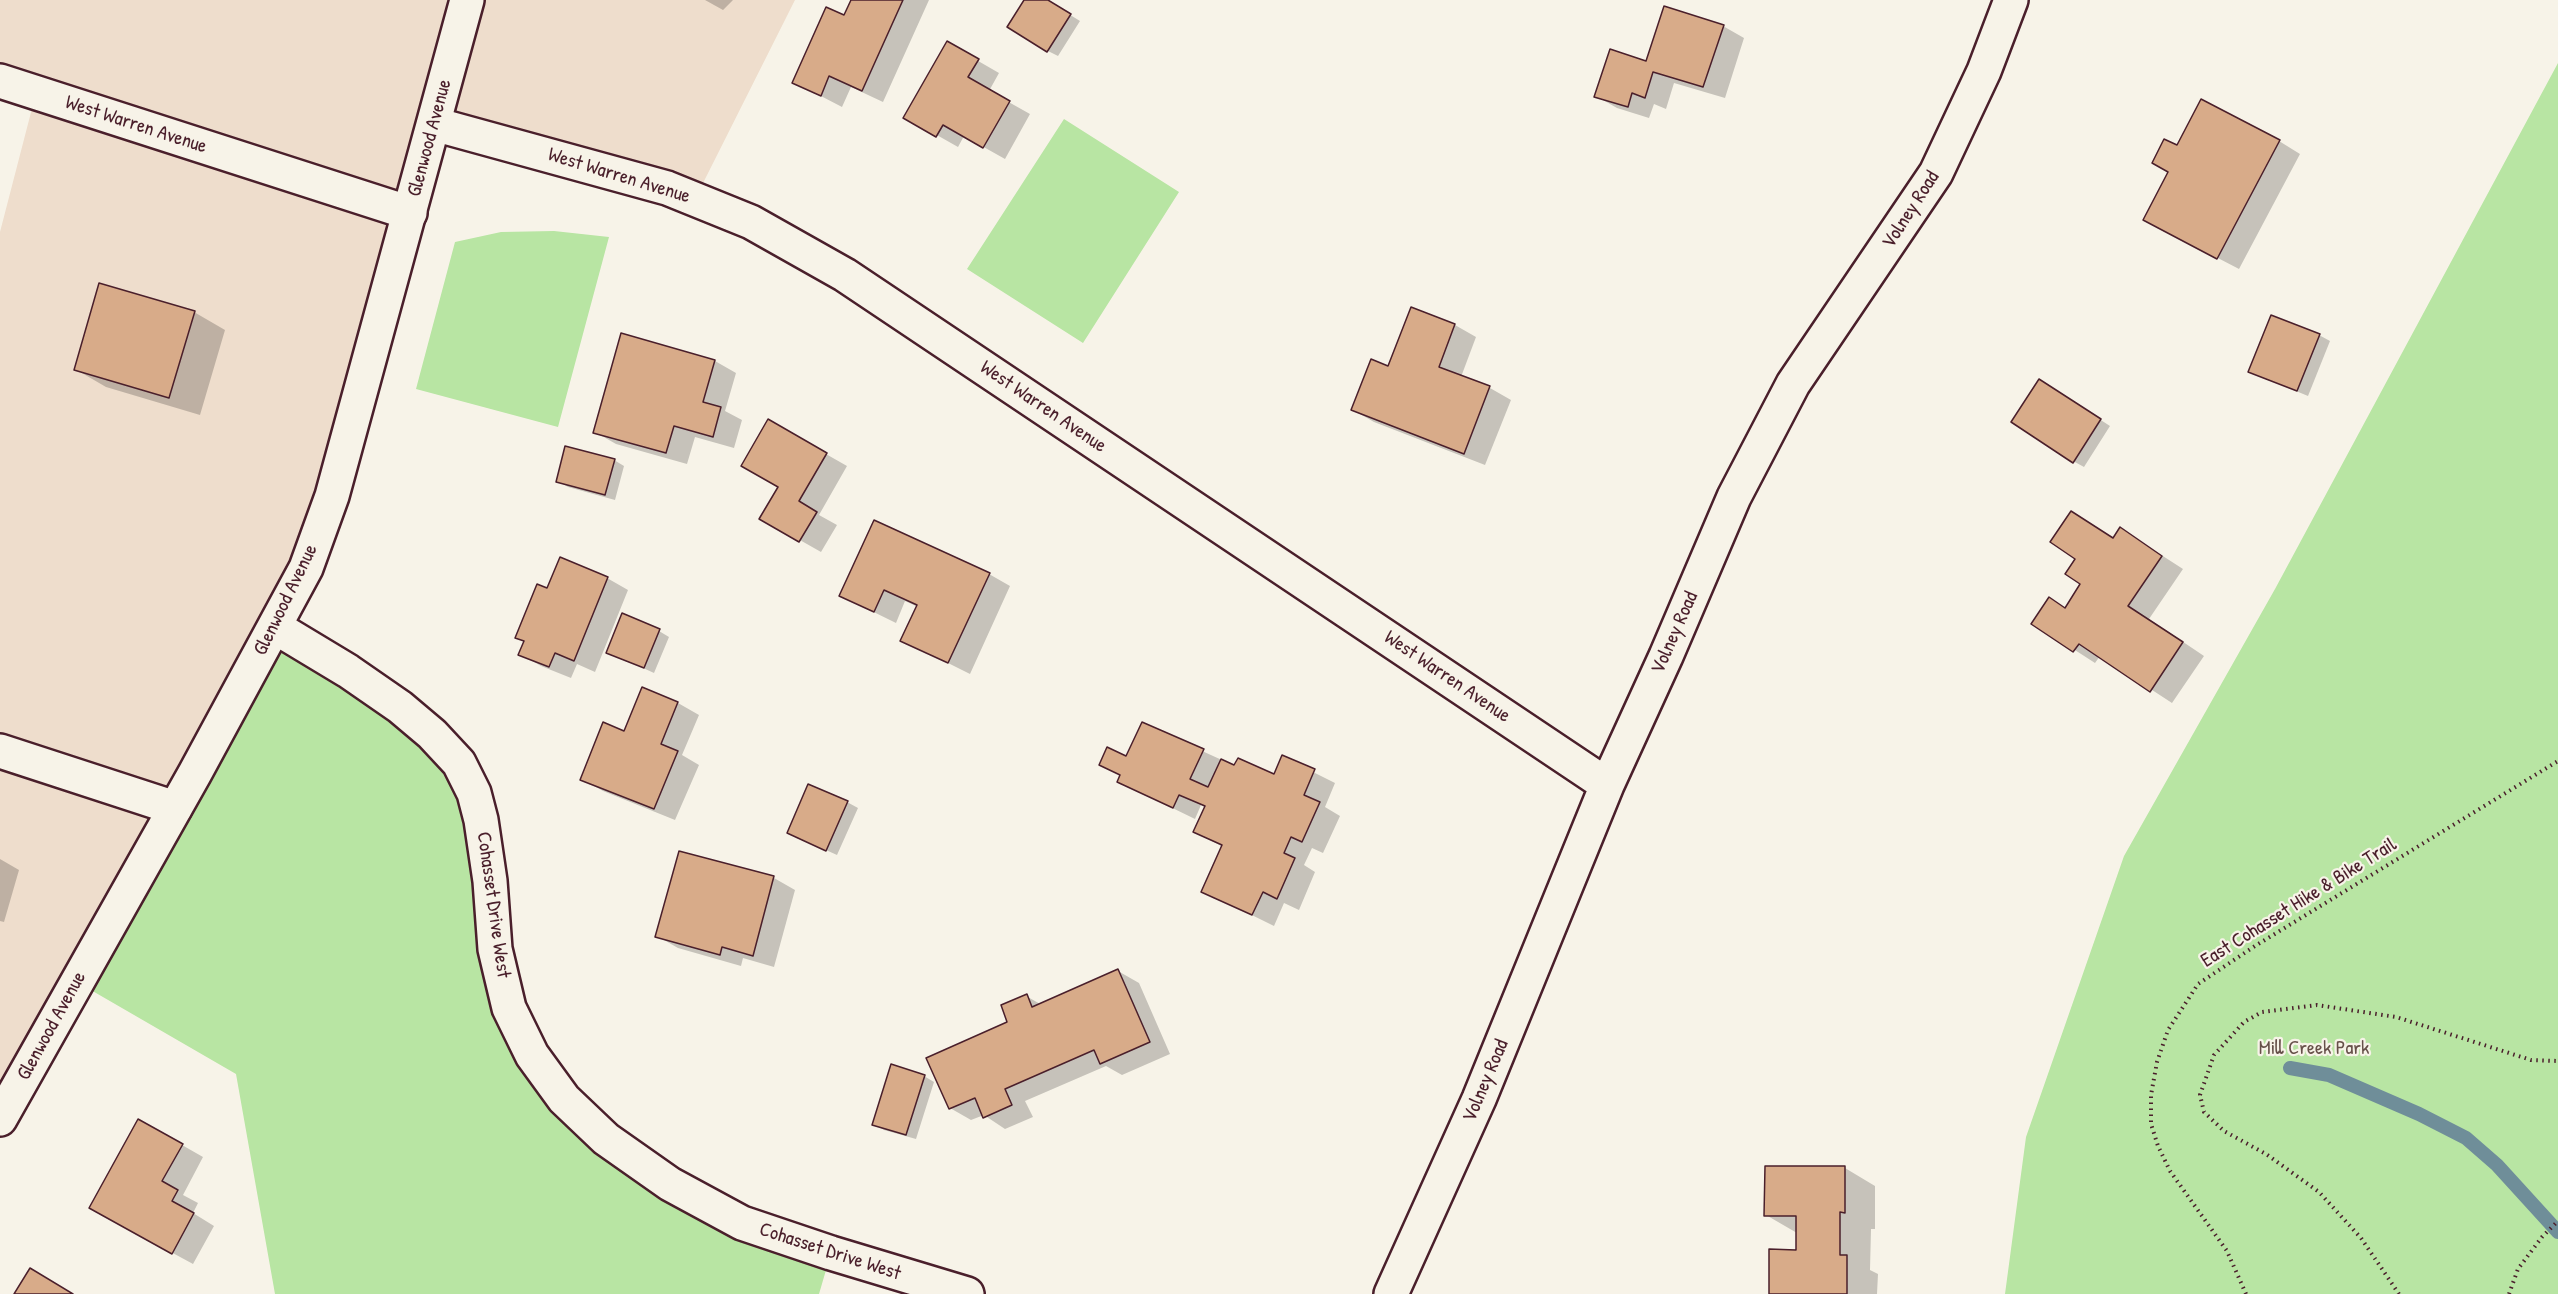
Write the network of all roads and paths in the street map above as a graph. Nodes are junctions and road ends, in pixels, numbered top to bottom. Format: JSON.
{"nodes":[{"id":1,"x":467,"y":0,"type":"edge"},
{"id":2,"x":2011,"y":0,"type":"edge"},
{"id":3,"x":0,"y":81,"type":"edge"},
{"id":4,"x":434,"y":123,"type":"junction"},
{"id":5,"x":410,"y":213,"type":"junction"},
{"id":6,"x":274,"y":627,"type":"junction"},
{"id":7,"x":0,"y":751,"type":"edge"},
{"id":8,"x":2558,"y":761,"type":"edge"},
{"id":9,"x":1607,"y":785,"type":"junction"},
{"id":10,"x":175,"y":808,"type":"junction"},
{"id":11,"x":2558,"y":1061,"type":"edge"},
{"id":12,"x":0,"y":1119,"type":"edge"},
{"id":13,"x":2558,"y":1221,"type":"edge"},
{"id":14,"x":968,"y":1294,"type":"edge"},
{"id":15,"x":1391,"y":1294,"type":"edge"},
{"id":16,"x":2246,"y":1294,"type":"edge"},
{"id":17,"x":2399,"y":1294,"type":"edge"},
{"id":18,"x":2509,"y":1294,"type":"edge"}],
"edges":[{"from":1,"to":4,"type":"street","name":"Glenwood Avenue"},
{"from":2,"to":9,"type":"street","name":"Volney Road"},
{"from":3,"to":5,"type":"street","name":"West Warren Avenue"},
{"from":4,"to":5,"type":"street","name":"Glenwood Avenue"},
{"from":4,"to":9,"type":"street","name":"West Warren Avenue"},
{"from":5,"to":6,"type":"street","name":"Glenwood Avenue"},
{"from":6,"to":10,"type":"street","name":"Glenwood Avenue"},
{"from":6,"to":14,"type":"street","name":"Cohasset Drive West"},
{"from":7,"to":10,"type":"street"},
{"from":8,"to":16,"type":"path","name":"East Cohasset Hike & Bike Trail"},
{"from":9,"to":15,"type":"street","name":"Volney Road"},
{"from":10,"to":12,"type":"street","name":"Glenwood Avenue"},
{"from":11,"to":17,"type":"path"},
{"from":13,"to":18,"type":"path"}]}
